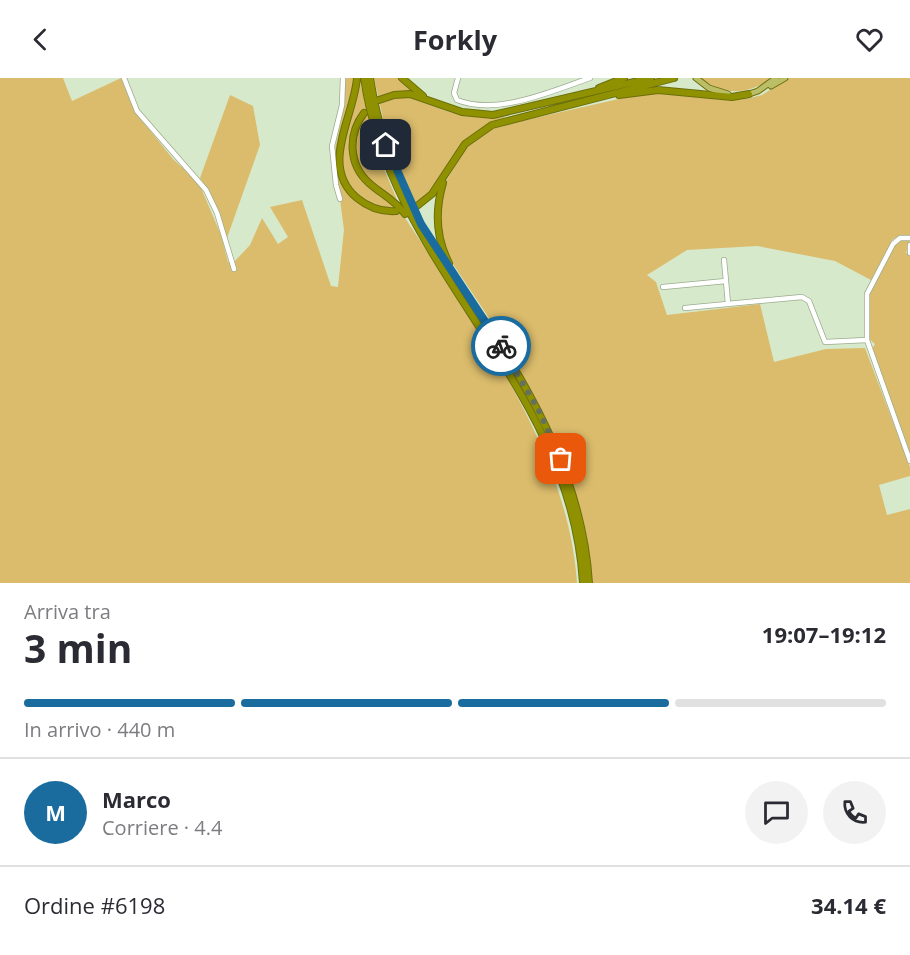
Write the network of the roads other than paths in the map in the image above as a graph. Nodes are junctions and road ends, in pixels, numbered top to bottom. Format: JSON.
{"nodes":[{"id":1,"x":124,"y":78,"type":"edge"},
{"id":2,"x":344,"y":78,"type":"edge"},
{"id":3,"x":357,"y":78,"type":"edge"},
{"id":4,"x":364,"y":78,"type":"edge"},
{"id":5,"x":370,"y":78,"type":"edge"},
{"id":6,"x":402,"y":78,"type":"edge"},
{"id":7,"x":458,"y":78,"type":"edge"},
{"id":8,"x":590,"y":78,"type":"edge"},
{"id":9,"x":624,"y":78,"type":"edge"},
{"id":10,"x":651,"y":78,"type":"edge"},
{"id":11,"x":674,"y":78,"type":"edge"},
{"id":12,"x":696,"y":78,"type":"edge"},
{"id":13,"x":776,"y":78,"type":"edge"},
{"id":14,"x":785,"y":78,"type":"edge"},
{"id":15,"x":758,"y":91,"type":"junction"},
{"id":16,"x":749,"y":94,"type":"junction"},
{"id":17,"x":379,"y":100,"type":"dead end"},
{"id":18,"x":434,"y":103,"type":"junction"},
{"id":19,"x":543,"y":105,"type":"junction"},
{"id":20,"x":554,"y":108,"type":"junction"},
{"id":21,"x":364,"y":113,"type":"dead end"},
{"id":22,"x":446,"y":171,"type":"junction"},
{"id":23,"x":340,"y":199,"type":"dead end"},
{"id":24,"x":417,"y":206,"type":"dead end"},
{"id":25,"x":396,"y":211,"type":"dead end"},
{"id":26,"x":910,"y":238,"type":"edge"},
{"id":27,"x":910,"y":245,"type":"edge"},
{"id":28,"x":910,"y":253,"type":"edge"},
{"id":29,"x":724,"y":260,"type":"dead end"},
{"id":30,"x":234,"y":269,"type":"dead end"},
{"id":31,"x":726,"y":281,"type":"junction"},
{"id":32,"x":663,"y":287,"type":"dead end"},
{"id":33,"x":459,"y":293,"type":"junction"},
{"id":34,"x":466,"y":295,"type":"junction"},
{"id":35,"x":728,"y":304,"type":"junction"},
{"id":36,"x":685,"y":309,"type":"dead end"},
{"id":37,"x":867,"y":340,"type":"junction"},
{"id":38,"x":910,"y":461,"type":"edge"},
{"id":39,"x":583,"y":583,"type":"edge"},
{"id":40,"x":589,"y":583,"type":"edge"}],
"edges":[{"from":1,"to":30,"type":"street"},
{"from":2,"to":23,"type":"street"},
{"from":3,"to":25,"type":"highway"},
{"from":4,"to":33,"type":"highway"},
{"from":5,"to":34,"type":"highway"},
{"from":6,"to":18,"type":"highway"},
{"from":7,"to":8,"type":"street"},
{"from":9,"to":19,"type":"highway"},
{"from":10,"to":19,"type":"highway"},
{"from":11,"to":20,"type":"highway"},
{"from":12,"to":16,"type":"main road"},
{"from":13,"to":15,"type":"main road"},
{"from":14,"to":15,"type":"main road"},
{"from":15,"to":16,"type":"main road"},
{"from":16,"to":20,"type":"highway"},
{"from":17,"to":18,"type":"highway"},
{"from":18,"to":19,"type":"highway"},
{"from":20,"to":22,"type":"highway"},
{"from":21,"to":33,"type":"highway"},
{"from":22,"to":24,"type":"highway"},
{"from":22,"to":34,"type":"highway"},
{"from":26,"to":37,"type":"street"},
{"from":27,"to":28,"type":"street"},
{"from":29,"to":31,"type":"street"},
{"from":31,"to":32,"type":"street"},
{"from":31,"to":35,"type":"street"},
{"from":33,"to":39,"type":"highway"},
{"from":34,"to":40,"type":"highway"},
{"from":35,"to":36,"type":"street"},
{"from":35,"to":37,"type":"street"},
{"from":37,"to":38,"type":"street"}]}
